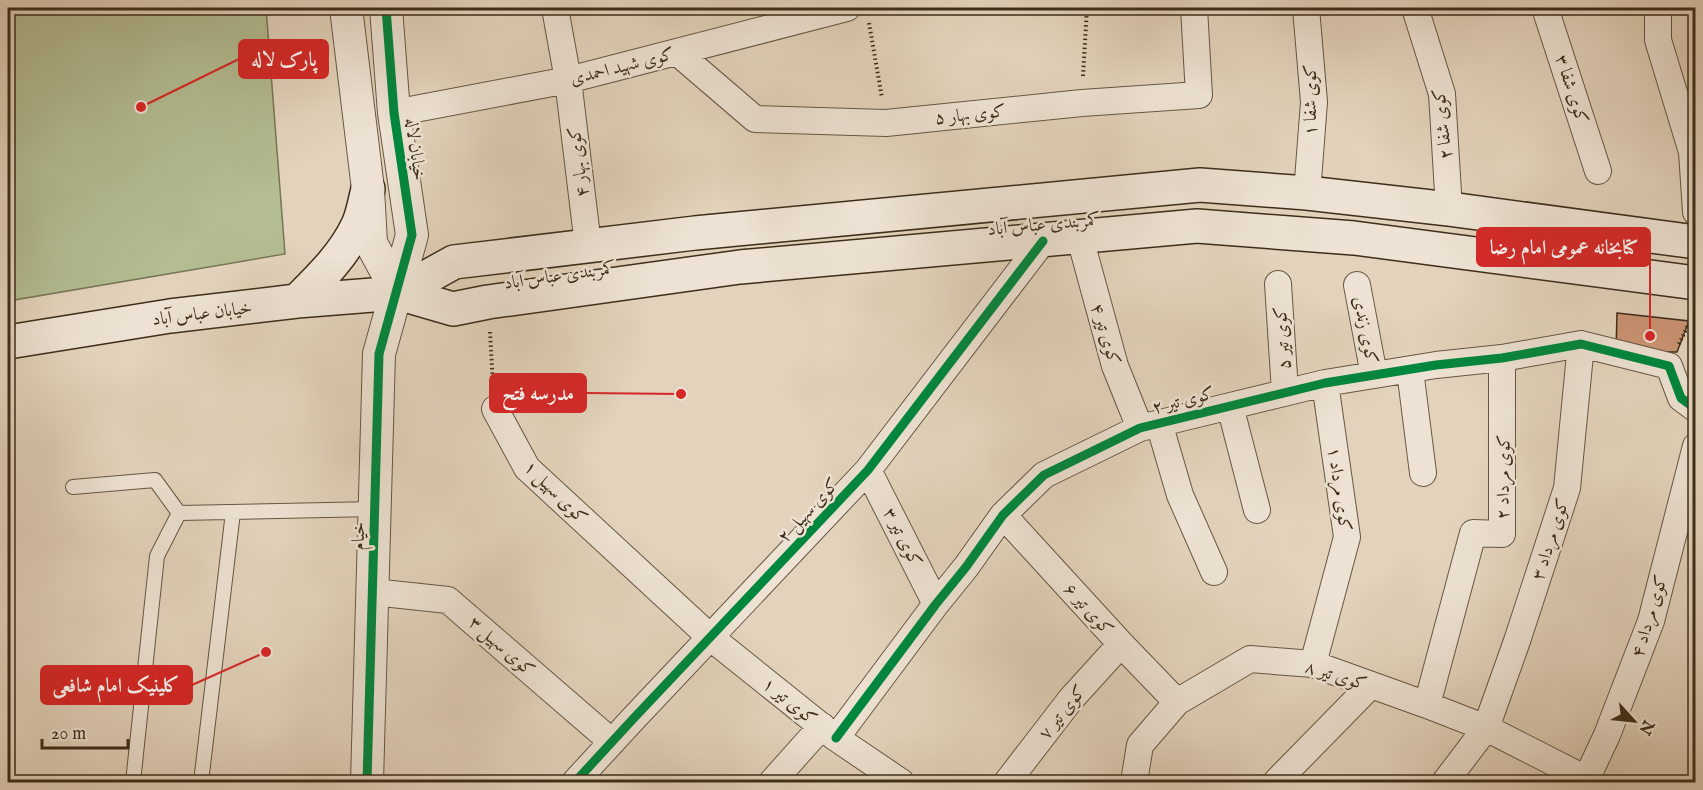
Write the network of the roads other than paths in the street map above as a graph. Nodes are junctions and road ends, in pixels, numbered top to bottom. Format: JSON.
{"nodes":[{"id":1,"x":346,"y":8,"type":"edge"},
{"id":2,"x":386,"y":8,"type":"edge"},
{"id":3,"x":555,"y":8,"type":"edge"},
{"id":4,"x":1194,"y":8,"type":"edge"},
{"id":5,"x":1306,"y":8,"type":"edge"},
{"id":6,"x":1415,"y":8,"type":"edge"},
{"id":7,"x":1545,"y":8,"type":"edge"},
{"id":8,"x":1658,"y":8,"type":"edge"},
{"id":9,"x":858,"y":13,"type":"edge"},
{"id":10,"x":678,"y":52,"type":"junction"},
{"id":11,"x":568,"y":80,"type":"junction"},
{"id":12,"x":394,"y":113,"type":"junction"},
{"id":13,"x":1598,"y":171,"type":"dead end"},
{"id":14,"x":368,"y":189,"type":"junction"},
{"id":15,"x":1307,"y":193,"type":"junction"},
{"id":16,"x":1449,"y":208,"type":"junction"},
{"id":17,"x":1695,"y":212,"type":"edge"},
{"id":18,"x":1080,"y":238,"type":"junction"},
{"id":19,"x":1043,"y":241,"type":"junction"},
{"id":20,"x":1695,"y":242,"type":"edge"},
{"id":21,"x":588,"y":245,"type":"junction"},
{"id":22,"x":1695,"y":283,"type":"edge"},
{"id":23,"x":1278,"y":284,"type":"dead end"},
{"id":24,"x":1357,"y":285,"type":"dead end"},
{"id":25,"x":593,"y":288,"type":"junction"},
{"id":26,"x":398,"y":292,"type":"junction"},
{"id":27,"x":297,"y":301,"type":"junction"},
{"id":28,"x":8,"y":342,"type":"edge"},
{"id":29,"x":1581,"y":344,"type":"junction"},
{"id":30,"x":1502,"y":358,"type":"junction"},
{"id":31,"x":1410,"y":370,"type":"junction"},
{"id":32,"x":1374,"y":375,"type":"junction"},
{"id":33,"x":1325,"y":383,"type":"junction"},
{"id":34,"x":1285,"y":392,"type":"junction"},
{"id":35,"x":1230,"y":406,"type":"junction"},
{"id":36,"x":1695,"y":409,"type":"edge"},
{"id":37,"x":495,"y":410,"type":"road end"},
{"id":38,"x":1149,"y":426,"type":"junction"},
{"id":39,"x":1695,"y":446,"type":"edge"},
{"id":40,"x":868,"y":470,"type":"junction"},
{"id":41,"x":1423,"y":473,"type":"dead end"},
{"id":42,"x":73,"y":487,"type":"dead end"},
{"id":43,"x":376,"y":509,"type":"junction"},
{"id":44,"x":1257,"y":510,"type":"dead end"},
{"id":45,"x":232,"y":512,"type":"junction"},
{"id":46,"x":179,"y":513,"type":"junction"},
{"id":47,"x":1004,"y":515,"type":"junction"},
{"id":48,"x":1214,"y":573,"type":"dead end"},
{"id":49,"x":373,"y":592,"type":"junction"},
{"id":50,"x":936,"y":604,"type":"junction"},
{"id":51,"x":710,"y":637,"type":"junction"},
{"id":52,"x":1120,"y":644,"type":"junction"},
{"id":53,"x":1313,"y":664,"type":"junction"},
{"id":54,"x":1371,"y":685,"type":"junction"},
{"id":55,"x":1177,"y":702,"type":"junction"},
{"id":56,"x":1427,"y":705,"type":"junction"},
{"id":57,"x":1486,"y":728,"type":"junction"},
{"id":58,"x":829,"y":732,"type":"junction"},
{"id":59,"x":612,"y":742,"type":"junction"},
{"id":60,"x":870,"y":774,"type":"edge"},
{"id":61,"x":1589,"y":781,"type":"edge"},
{"id":62,"x":133,"y":783,"type":"edge"},
{"id":63,"x":201,"y":783,"type":"edge"},
{"id":64,"x":367,"y":783,"type":"edge"},
{"id":65,"x":575,"y":783,"type":"edge"},
{"id":66,"x":772,"y":783,"type":"edge"},
{"id":67,"x":901,"y":783,"type":"edge"},
{"id":68,"x":1007,"y":783,"type":"edge"},
{"id":69,"x":1134,"y":783,"type":"edge"},
{"id":70,"x":1276,"y":783,"type":"edge"},
{"id":71,"x":1445,"y":783,"type":"edge"}],
"edges":[{"from":1,"to":14,"type":"street"},
{"from":2,"to":12,"type":"street","name":"خیابان لاله"},
{"from":3,"to":11,"type":"street","name":"کوی بهار ۴"},
{"from":4,"to":10,"type":"street","name":"کوی بهار ۵"},
{"from":5,"to":15,"type":"street","name":"کوی شفا ۱"},
{"from":6,"to":16,"type":"street","name":"کوی شفا ۲"},
{"from":7,"to":13,"type":"street","name":"کوی شفا ۳"},
{"from":8,"to":17,"type":"street"},
{"from":9,"to":10,"type":"street","name":"کوی شهید احمدی"},
{"from":10,"to":11,"type":"street","name":"کوی شهید احمدی"},
{"from":11,"to":12,"type":"street","name":"کوی شهید احمدی"},
{"from":11,"to":21,"type":"street","name":"کوی بهار ۴"},
{"from":12,"to":26,"type":"street","name":"خیابان لاله"},
{"from":14,"to":26,"type":"street"},
{"from":14,"to":27,"type":"main road"},
{"from":15,"to":16,"type":"main road","name":"کمربندی عباس آباد"},
{"from":15,"to":21,"type":"main road","name":"کمربندی عباس آباد"},
{"from":16,"to":20,"type":"main road","name":"کمربندی عباس آباد"},
{"from":18,"to":19,"type":"main road","name":"کمربندی عباس آباد"},
{"from":18,"to":22,"type":"main road","name":"کمربندی عباس آباد"},
{"from":18,"to":38,"type":"street","name":"کوی تیر ۴"},
{"from":19,"to":25,"type":"main road","name":"کمربندی عباس آباد"},
{"from":19,"to":40,"type":"street","name":"کوی سهیل ۲"},
{"from":21,"to":25,"type":"main road"},
{"from":21,"to":26,"type":"main road","name":"کمربندی عباس آباد"},
{"from":23,"to":34,"type":"street","name":"کوی تیر ۵"},
{"from":24,"to":32,"type":"street","name":"کوی زندی"},
{"from":25,"to":26,"type":"main road","name":"کمربندی عباس آباد"},
{"from":26,"to":27,"type":"main road","name":"خیابان عباس آباد"},
{"from":26,"to":43,"type":"street","name":"خیام"},
{"from":27,"to":28,"type":"main road","name":"خیابان عباس آباد"},
{"from":29,"to":30,"type":"street","name":"کوی تیر ۲"},
{"from":29,"to":36,"type":"street","name":"کوی تیر ۲"},
{"from":29,"to":57,"type":"street","name":"کوی مرداد ۳"},
{"from":30,"to":31,"type":"street","name":"کوی تیر ۲"},
{"from":30,"to":56,"type":"street","name":"کوی مرداد ۲"},
{"from":31,"to":32,"type":"street","name":"کوی تیر ۲"},
{"from":31,"to":41,"type":"street"},
{"from":32,"to":33,"type":"street","name":"کوی تیر ۲"},
{"from":33,"to":34,"type":"street","name":"کوی تیر ۲"},
{"from":33,"to":53,"type":"street","name":"کوی مرداد ۱"},
{"from":34,"to":35,"type":"street","name":"کوی تیر ۲"},
{"from":35,"to":38,"type":"street","name":"کوی تیر ۲"},
{"from":35,"to":44,"type":"street"},
{"from":37,"to":51,"type":"street","name":"کوی سهیل ۱"},
{"from":38,"to":47,"type":"street","name":"کوی تیر ۲"},
{"from":38,"to":48,"type":"street","name":"کوی تیر ۴"},
{"from":39,"to":61,"type":"street","name":"کوی مرداد ۴"},
{"from":40,"to":50,"type":"street","name":"کوی تیر ۳"},
{"from":40,"to":51,"type":"street","name":"کوی سهیل ۲"},
{"from":42,"to":46,"type":"lane"},
{"from":43,"to":45,"type":"lane"},
{"from":43,"to":49,"type":"street","name":"خیام"},
{"from":45,"to":46,"type":"lane"},
{"from":45,"to":63,"type":"lane"},
{"from":46,"to":62,"type":"lane"},
{"from":47,"to":50,"type":"street","name":"کوی تیر ۲"},
{"from":47,"to":52,"type":"street","name":"کوی تیر ۶"},
{"from":49,"to":59,"type":"street","name":"کوی سهیل ۳"},
{"from":49,"to":64,"type":"street","name":"خیام"},
{"from":50,"to":58,"type":"street","name":"کوی تیر ۲"},
{"from":51,"to":58,"type":"street","name":"کوی تیر ۱"},
{"from":51,"to":59,"type":"street","name":"کوی سهیل ۲"},
{"from":52,"to":55,"type":"street","name":"کوی تیر ۶"},
{"from":52,"to":68,"type":"street","name":"کوی تیر ۷"},
{"from":53,"to":54,"type":"street","name":"کوی تیر ۸"},
{"from":53,"to":55,"type":"street","name":"کوی تیر ۸"},
{"from":54,"to":56,"type":"street","name":"کوی تیر ۸"},
{"from":54,"to":70,"type":"street"},
{"from":55,"to":69,"type":"street","name":"کوی تیر ۸"},
{"from":56,"to":57,"type":"street","name":"کوی تیر ۸"},
{"from":57,"to":61,"type":"street","name":"کوی تیر ۸"},
{"from":57,"to":71,"type":"street","name":"کوی مرداد ۳"},
{"from":58,"to":60,"type":"street","name":"کوی تیر ۱"},
{"from":58,"to":66,"type":"street","name":"کوی تیر ۲"},
{"from":59,"to":65,"type":"street","name":"کوی سهیل ۲"},
{"from":60,"to":67,"type":"street","name":"کوی تیر ۱"}]}
